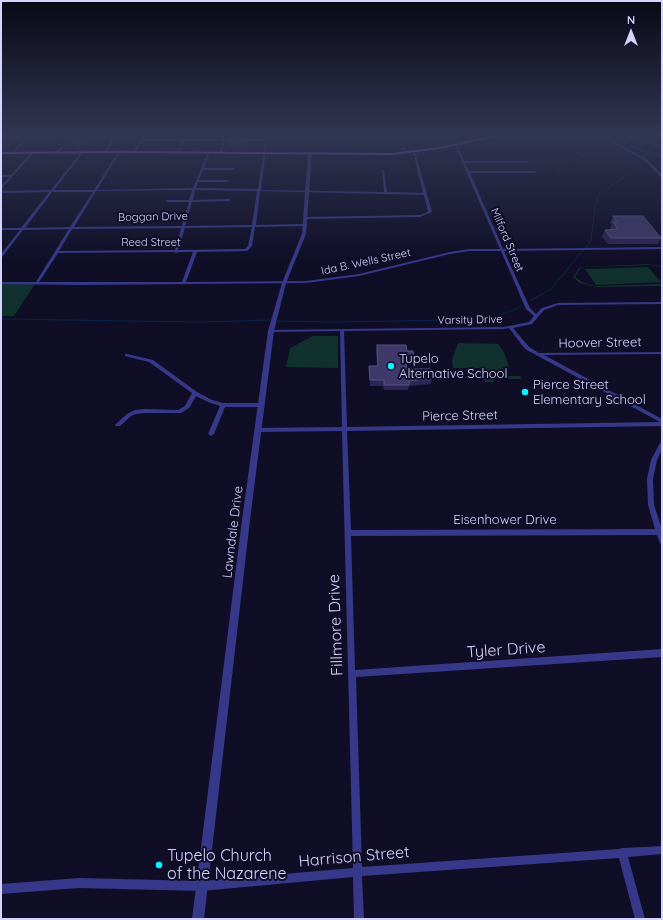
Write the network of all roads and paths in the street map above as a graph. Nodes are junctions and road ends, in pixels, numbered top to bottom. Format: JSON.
{"nodes":[{"id":1,"x":11,"y":177,"type":"edge"},
{"id":2,"x":63,"y":177,"type":"edge"},
{"id":3,"x":104,"y":177,"type":"edge"},
{"id":4,"x":199,"y":177,"type":"edge"},
{"id":5,"x":261,"y":177,"type":"edge"},
{"id":6,"x":308,"y":177,"type":"edge"},
{"id":7,"x":384,"y":177,"type":"edge"},
{"id":8,"x":421,"y":177,"type":"edge"},
{"id":9,"x":470,"y":177,"type":"edge"},
{"id":10,"x":198,"y":181,"type":"junction"},
{"id":11,"x":228,"y":181,"type":"dead end"},
{"id":12,"x":1,"y":188,"type":"edge"},
{"id":13,"x":194,"y":189,"type":"junction"},
{"id":14,"x":96,"y":190,"type":"junction"},
{"id":15,"x":259,"y":190,"type":"junction"},
{"id":16,"x":52,"y":191,"type":"junction"},
{"id":17,"x":1,"y":192,"type":"edge"},
{"id":18,"x":307,"y":192,"type":"junction"},
{"id":19,"x":386,"y":193,"type":"junction"},
{"id":20,"x":425,"y":194,"type":"junction"},
{"id":21,"x":229,"y":200,"type":"dead end"},
{"id":22,"x":167,"y":201,"type":"dead end"},
{"id":23,"x":191,"y":201,"type":"junction"},
{"id":24,"x":306,"y":221,"type":"junction"},
{"id":25,"x":254,"y":225,"type":"junction"},
{"id":26,"x":183,"y":226,"type":"junction"},
{"id":27,"x":22,"y":228,"type":"junction"},
{"id":28,"x":72,"y":228,"type":"junction"},
{"id":29,"x":1,"y":229,"type":"edge"},
{"id":30,"x":501,"y":248,"type":"junction"},
{"id":31,"x":662,"y":248,"type":"edge"},
{"id":32,"x":195,"y":251,"type":"junction"},
{"id":33,"x":56,"y":252,"type":"junction"},
{"id":34,"x":176,"y":252,"type":"junction"},
{"id":35,"x":1,"y":256,"type":"edge"},
{"id":36,"x":1,"y":283,"type":"edge"},
{"id":37,"x":37,"y":283,"type":"junction"},
{"id":38,"x":184,"y":283,"type":"junction"},
{"id":39,"x":284,"y":283,"type":"junction"},
{"id":40,"x":662,"y":303,"type":"edge"},
{"id":41,"x":537,"y":316,"type":"junction"},
{"id":42,"x":510,"y":327,"type":"junction"},
{"id":43,"x":270,"y":331,"type":"junction"},
{"id":44,"x":342,"y":331,"type":"junction"},
{"id":45,"x":662,"y":353,"type":"edge"},
{"id":46,"x":538,"y":354,"type":"junction"},
{"id":47,"x":127,"y":355,"type":"dead end"},
{"id":48,"x":195,"y":393,"type":"junction"},
{"id":49,"x":223,"y":404,"type":"junction"},
{"id":50,"x":260,"y":406,"type":"junction"},
{"id":51,"x":662,"y":423,"type":"edge"},
{"id":52,"x":118,"y":424,"type":"dead end"},
{"id":53,"x":345,"y":429,"type":"junction"},
{"id":54,"x":258,"y":430,"type":"junction"},
{"id":55,"x":211,"y":434,"type":"dead end"},
{"id":56,"x":662,"y":444,"type":"edge"},
{"id":57,"x":660,"y":532,"type":"edge"},
{"id":58,"x":348,"y":533,"type":"junction"},
{"id":59,"x":662,"y":541,"type":"edge"},
{"id":60,"x":662,"y":653,"type":"edge"},
{"id":61,"x":352,"y":674,"type":"junction"},
{"id":62,"x":662,"y":850,"type":"edge"},
{"id":63,"x":622,"y":852,"type":"junction"},
{"id":64,"x":357,"y":872,"type":"junction"},
{"id":65,"x":202,"y":886,"type":"junction"},
{"id":66,"x":1,"y":889,"type":"edge"},
{"id":67,"x":198,"y":919,"type":"edge"},
{"id":68,"x":358,"y":919,"type":"edge"},
{"id":69,"x":640,"y":919,"type":"edge"}],
"edges":[{"from":1,"to":12,"type":"street"},
{"from":2,"to":16,"type":"street"},
{"from":3,"to":14,"type":"street"},
{"from":4,"to":10,"type":"street"},
{"from":5,"to":15,"type":"street"},
{"from":6,"to":18,"type":"street","name":"Lawndale Drive"},
{"from":7,"to":19,"type":"street"},
{"from":8,"to":20,"type":"street"},
{"from":9,"to":30,"type":"street","name":"Milford Street"},
{"from":10,"to":11,"type":"street"},
{"from":10,"to":13,"type":"street"},
{"from":13,"to":14,"type":"street"},
{"from":13,"to":15,"type":"street"},
{"from":13,"to":23,"type":"street"},
{"from":14,"to":16,"type":"street"},
{"from":14,"to":28,"type":"street"},
{"from":15,"to":18,"type":"street"},
{"from":15,"to":25,"type":"street"},
{"from":16,"to":17,"type":"street"},
{"from":16,"to":27,"type":"street"},
{"from":18,"to":19,"type":"street"},
{"from":18,"to":24,"type":"street","name":"Lawndale Drive"},
{"from":19,"to":20,"type":"street"},
{"from":20,"to":24,"type":"street","name":"Boggan Drive"},
{"from":21,"to":23,"type":"street"},
{"from":22,"to":23,"type":"street"},
{"from":23,"to":26,"type":"street"},
{"from":24,"to":25,"type":"street","name":"Boggan Drive"},
{"from":24,"to":39,"type":"street","name":"Lawndale Drive"},
{"from":25,"to":26,"type":"street","name":"Boggan Drive"},
{"from":25,"to":32,"type":"street","name":"Reed Street"},
{"from":26,"to":28,"type":"street","name":"Boggan Drive"},
{"from":26,"to":34,"type":"street"},
{"from":27,"to":28,"type":"street","name":"Boggan Drive"},
{"from":27,"to":29,"type":"street","name":"Boggan Drive"},
{"from":27,"to":35,"type":"street"},
{"from":28,"to":33,"type":"street"},
{"from":30,"to":31,"type":"street","name":"Ida B. Wells Street"},
{"from":30,"to":39,"type":"street","name":"Ida B. Wells Street"},
{"from":30,"to":41,"type":"street","name":"Milford Street"},
{"from":32,"to":34,"type":"street","name":"Reed Street"},
{"from":32,"to":38,"type":"street"},
{"from":33,"to":34,"type":"street","name":"Reed Street"},
{"from":33,"to":37,"type":"street"},
{"from":36,"to":37,"type":"street","name":"Ida B. Wells Street"},
{"from":37,"to":38,"type":"street","name":"Ida B. Wells Street"},
{"from":38,"to":39,"type":"street","name":"Ida B. Wells Street"},
{"from":39,"to":43,"type":"street","name":"Lawndale Drive"},
{"from":40,"to":41,"type":"street","name":"Varsity Drive"},
{"from":41,"to":42,"type":"street","name":"Varsity Drive"},
{"from":42,"to":44,"type":"street","name":"Varsity Drive"},
{"from":42,"to":46,"type":"street"},
{"from":43,"to":44,"type":"street","name":"Varsity Drive"},
{"from":43,"to":50,"type":"street","name":"Lawndale Drive"},
{"from":44,"to":53,"type":"street","name":"Fillmore Drive"},
{"from":45,"to":46,"type":"street","name":"Hoover Street"},
{"from":46,"to":51,"type":"street"},
{"from":47,"to":48,"type":"street"},
{"from":48,"to":49,"type":"street"},
{"from":48,"to":52,"type":"street"},
{"from":49,"to":50,"type":"street"},
{"from":49,"to":55,"type":"street"},
{"from":50,"to":54,"type":"street","name":"Lawndale Drive"},
{"from":51,"to":53,"type":"street","name":"Pierce Street"},
{"from":53,"to":54,"type":"street","name":"Pierce Street"},
{"from":53,"to":58,"type":"street","name":"Fillmore Drive"},
{"from":54,"to":65,"type":"street","name":"Lawndale Drive"},
{"from":56,"to":57,"type":"street"},
{"from":57,"to":58,"type":"street","name":"Eisenhower Drive"},
{"from":57,"to":59,"type":"street"},
{"from":58,"to":61,"type":"street","name":"Fillmore Drive"},
{"from":60,"to":61,"type":"street","name":"Tyler Drive"},
{"from":61,"to":64,"type":"street","name":"Fillmore Drive"},
{"from":62,"to":63,"type":"street","name":"Harrison Street"},
{"from":63,"to":64,"type":"street","name":"Harrison Street"},
{"from":63,"to":69,"type":"street"},
{"from":64,"to":65,"type":"street","name":"Harrison Street"},
{"from":64,"to":68,"type":"street","name":"Fillmore Drive"},
{"from":65,"to":66,"type":"street","name":"Harrison Street"},
{"from":65,"to":67,"type":"street","name":"Lawndale Drive"}]}
